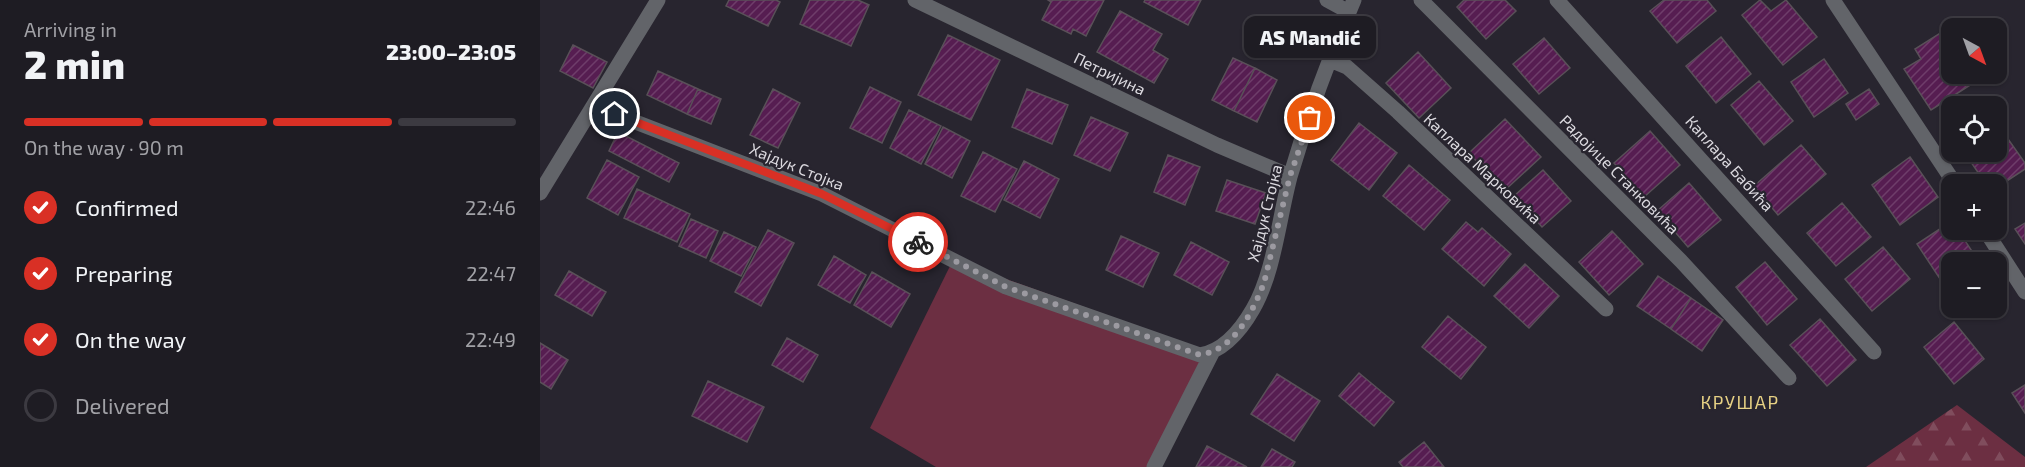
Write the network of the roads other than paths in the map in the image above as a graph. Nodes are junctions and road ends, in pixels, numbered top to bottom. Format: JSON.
{"nodes":[{"id":1,"x":658,"y":0,"type":"edge"},
{"id":2,"x":915,"y":0,"type":"edge"},
{"id":3,"x":1327,"y":0,"type":"edge"},
{"id":4,"x":1421,"y":0,"type":"edge"},
{"id":5,"x":1557,"y":0,"type":"edge"},
{"id":6,"x":1833,"y":0,"type":"edge"},
{"id":7,"x":1352,"y":6,"type":"edge"},
{"id":8,"x":1330,"y":60,"type":"junction"},
{"id":9,"x":594,"y":106,"type":"junction"},
{"id":10,"x":1948,"y":174,"type":"edge"},
{"id":11,"x":1290,"y":176,"type":"junction"},
{"id":12,"x":540,"y":193,"type":"edge"},
{"id":13,"x":1991,"y":240,"type":"edge"},
{"id":14,"x":2025,"y":292,"type":"edge"},
{"id":15,"x":1606,"y":309,"type":"dead end"},
{"id":16,"x":1874,"y":352,"type":"dead end"},
{"id":17,"x":1212,"y":353,"type":"junction"},
{"id":18,"x":1789,"y":378,"type":"dead end"},
{"id":19,"x":1154,"y":467,"type":"edge"}],
"edges":[{"from":1,"to":9,"type":"street"},
{"from":2,"to":11,"type":"street","name":"Петријина"},
{"from":3,"to":7,"type":"street"},
{"from":4,"to":18,"type":"street","name":"Радојице Станковића"},
{"from":5,"to":16,"type":"street","name":"Каплара Бабића"},
{"from":6,"to":10,"type":"street"},
{"from":7,"to":8,"type":"street","name":"Хајдук Стојка"},
{"from":8,"to":11,"type":"street","name":"Хајдук Стојка"},
{"from":8,"to":15,"type":"street","name":"Каплара Марковића"},
{"from":9,"to":12,"type":"street"},
{"from":9,"to":17,"type":"street","name":"Хајдук Стојка"},
{"from":11,"to":17,"type":"street","name":"Хајдук Стојка"},
{"from":13,"to":14,"type":"street"},
{"from":17,"to":19,"type":"street","name":"Хајдук Стојка"}]}
